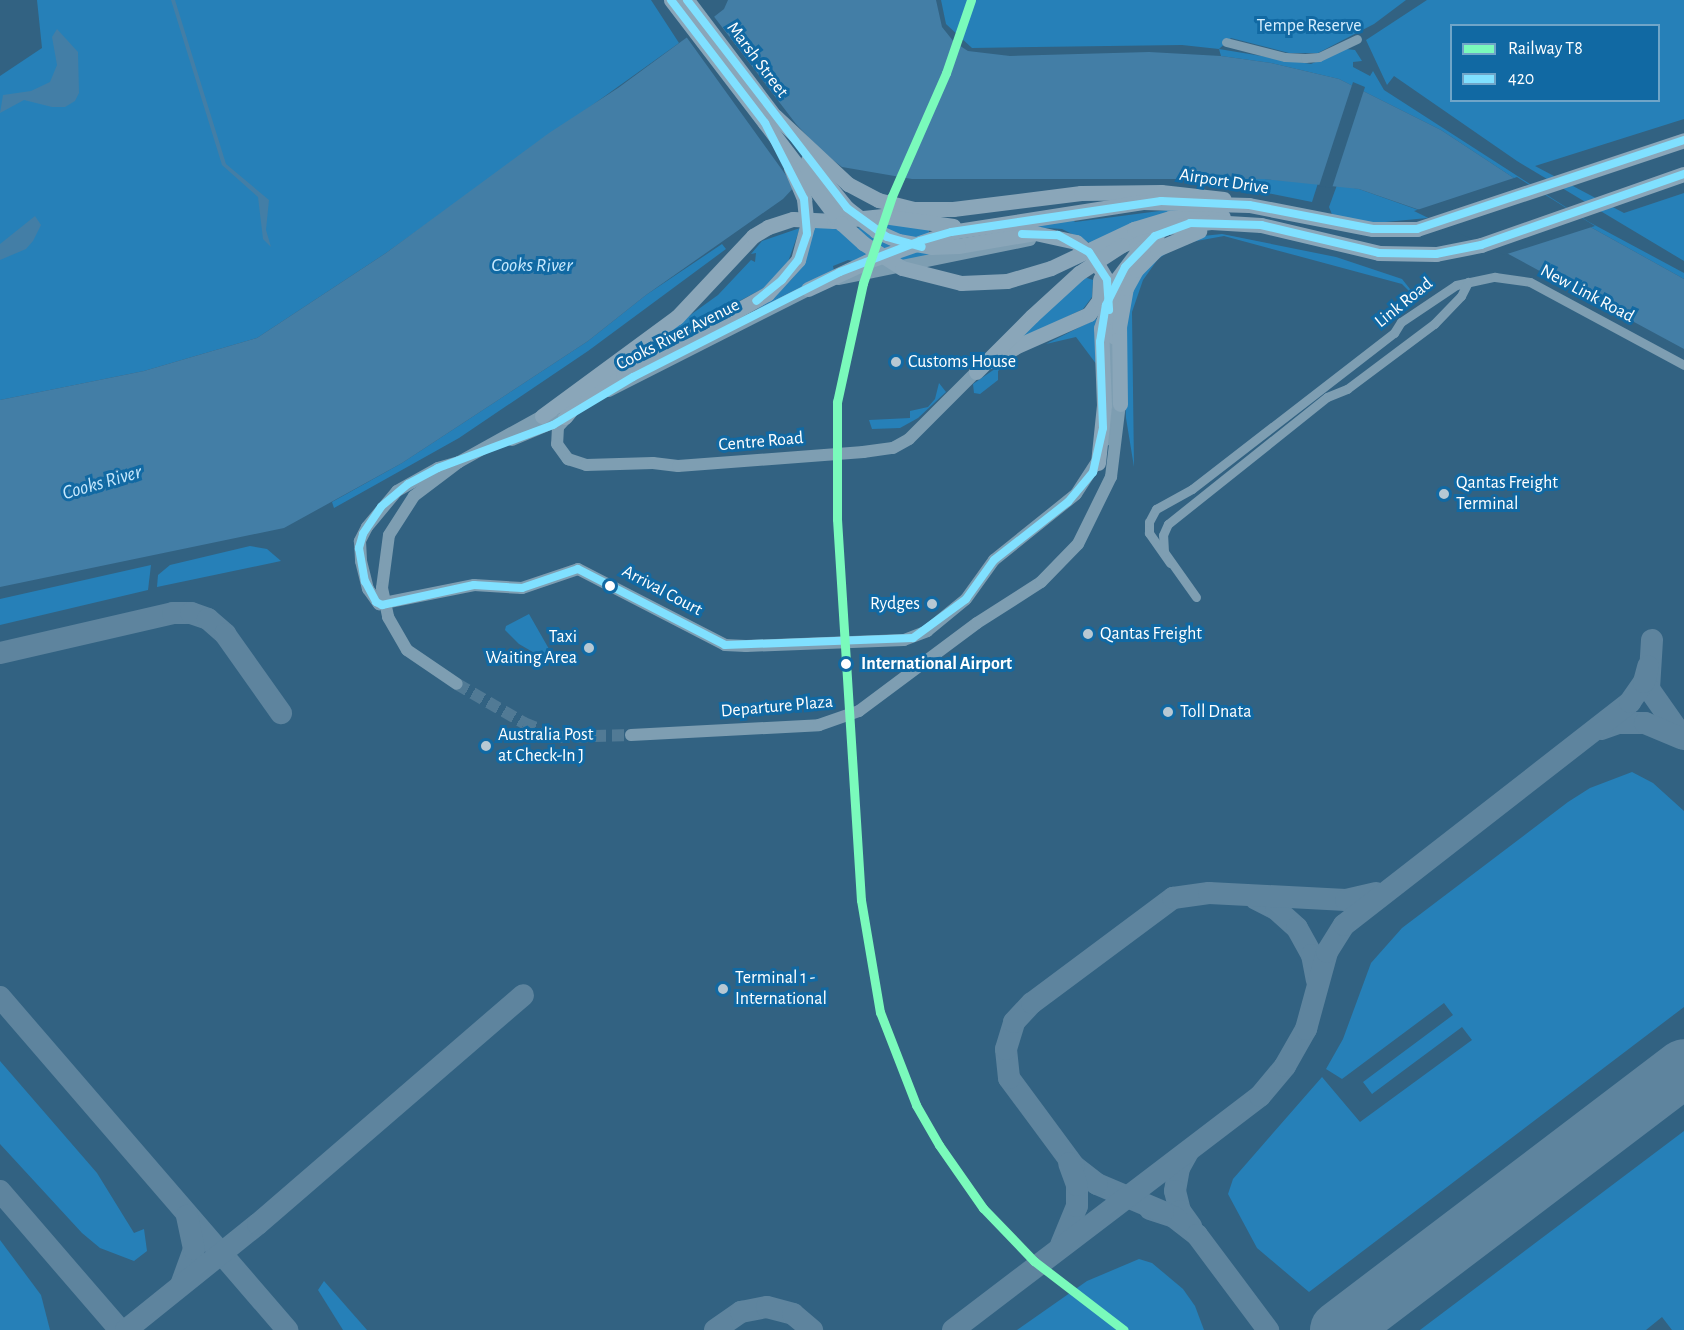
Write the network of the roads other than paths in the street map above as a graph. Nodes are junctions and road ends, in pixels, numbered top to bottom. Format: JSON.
{"nodes":[{"id":1,"x":671,"y":0,"type":"edge"},
{"id":2,"x":687,"y":0,"type":"edge"},
{"id":3,"x":1357,"y":39,"type":"dead end"},
{"id":4,"x":1226,"y":42,"type":"dead end"},
{"id":5,"x":770,"y":120,"type":"junction"},
{"id":6,"x":1684,"y":140,"type":"edge"},
{"id":7,"x":1684,"y":174,"type":"edge"},
{"id":8,"x":1250,"y":205,"type":"junction"},
{"id":9,"x":1046,"y":217,"type":"junction"},
{"id":10,"x":1169,"y":223,"type":"junction"},
{"id":11,"x":1190,"y":223,"type":"junction"},
{"id":12,"x":1261,"y":225,"type":"junction"},
{"id":13,"x":1331,"y":241,"type":"junction"},
{"id":14,"x":1078,"y":244,"type":"junction"},
{"id":15,"x":1468,"y":282,"type":"junction"},
{"id":16,"x":1113,"y":283,"type":"junction"},
{"id":17,"x":808,"y":289,"type":"junction"},
{"id":18,"x":708,"y":327,"type":"junction"},
{"id":19,"x":1394,"y":333,"type":"junction"},
{"id":20,"x":1395,"y":352,"type":"junction"},
{"id":21,"x":1684,"y":365,"type":"edge"},
{"id":22,"x":976,"y":372,"type":"junction"},
{"id":23,"x":1120,"y":378,"type":"junction"},
{"id":24,"x":1112,"y":407,"type":"junction"},
{"id":25,"x":542,"y":416,"type":"junction"},
{"id":26,"x":563,"y":418,"type":"junction"},
{"id":27,"x":485,"y":449,"type":"junction"},
{"id":28,"x":459,"y":462,"type":"junction"},
{"id":29,"x":1096,"y":467,"type":"joint"},
{"id":30,"x":1170,"y":563,"type":"junction"},
{"id":31,"x":1196,"y":597,"type":"dead end"},
{"id":32,"x":457,"y":684,"type":"tunnel mouth"},
{"id":33,"x":631,"y":735,"type":"tunnel mouth"}],
"edges":[{"from":1,"to":5,"type":"main road","name":"Marsh Street"},
{"from":2,"to":5,"type":"main road","name":"Marsh Street"},
{"from":3,"to":4,"type":"street"},
{"from":5,"to":8,"type":"main road","name":"Airport Drive"},
{"from":5,"to":10,"type":"main road","name":"Airport Drive","bridge":true},
{"from":5,"to":14,"type":"main road","bridge":true},
{"from":5,"to":18,"type":"main road","bridge":true},
{"from":6,"to":8,"type":"main road","name":"Airport Drive"},
{"from":7,"to":13,"type":"main road","name":"Airport Drive"},
{"from":8,"to":9,"type":"main road"},
{"from":9,"to":17,"type":"main road"},
{"from":9,"to":25,"type":"main road"},
{"from":10,"to":11,"type":"main road"},
{"from":10,"to":12,"type":"main road","name":"Airport Drive"},
{"from":10,"to":22,"type":"main road","bridge":true},
{"from":11,"to":12,"type":"main road"},
{"from":11,"to":16,"type":"main road"},
{"from":12,"to":13,"type":"main road","name":"Airport Drive"},
{"from":13,"to":23,"type":"main road"},
{"from":14,"to":16,"type":"main road"},
{"from":14,"to":17,"type":"street","name":"Cooks River Avenue"},
{"from":14,"to":22,"type":"main road"},
{"from":15,"to":19,"type":"street","name":"Link Road"},
{"from":15,"to":20,"type":"street","name":"Link Road"},
{"from":15,"to":21,"type":"street","name":"New Link Road"},
{"from":16,"to":23,"type":"main road"},
{"from":16,"to":24,"type":"main road","bridge":true},
{"from":17,"to":26,"type":"street","name":"Cooks River Avenue"},
{"from":18,"to":25,"type":"main road"},
{"from":18,"to":26,"type":"main road"},
{"from":19,"to":20,"type":"street"},
{"from":19,"to":30,"type":"street","name":"Link Road"},
{"from":20,"to":30,"type":"street","name":"Link Road"},
{"from":22,"to":26,"type":"street","name":"Centre Road"},
{"from":23,"to":24,"type":"main road"},
{"from":24,"to":29,"type":"main road"},
{"from":24,"to":33,"type":"street","name":"Departure Plaza"},
{"from":25,"to":27,"type":"street"},
{"from":26,"to":27,"type":"street","name":"Cooks River Avenue"},
{"from":27,"to":28,"type":"street"},
{"from":28,"to":29,"type":"street","name":"Arrival Court"},
{"from":28,"to":32,"type":"street","bridge":true},
{"from":30,"to":31,"type":"street","name":"Link Road"}]}
